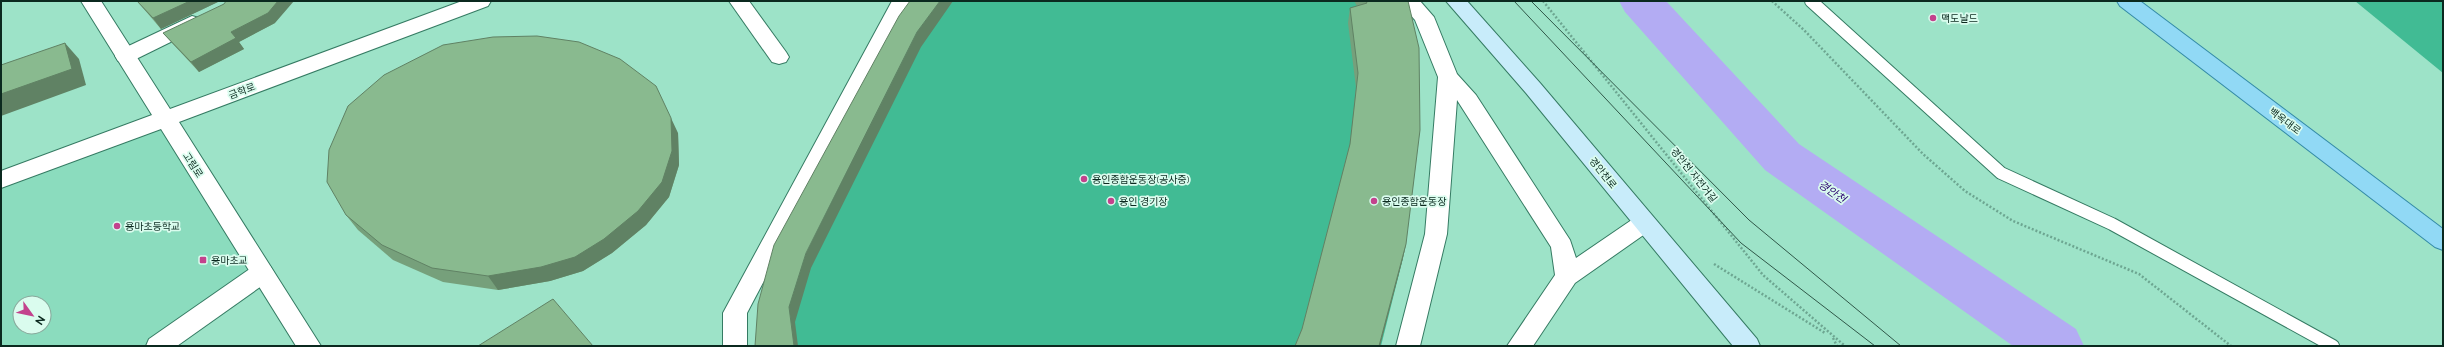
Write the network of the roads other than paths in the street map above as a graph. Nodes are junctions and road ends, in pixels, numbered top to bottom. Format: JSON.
{"nodes":[{"id":1,"x":91,"y":1,"type":"edge"},
{"id":2,"x":481,"y":1,"type":"edge"},
{"id":3,"x":739,"y":1,"type":"edge"},
{"id":4,"x":902,"y":1,"type":"edge"},
{"id":5,"x":1408,"y":1,"type":"edge"},
{"id":6,"x":1456,"y":1,"type":"edge"},
{"id":7,"x":1811,"y":1,"type":"edge"},
{"id":8,"x":2127,"y":1,"type":"edge"},
{"id":9,"x":209,"y":15,"type":"edge"},
{"id":10,"x":125,"y":56,"type":"junction"},
{"id":11,"x":779,"y":57,"type":"dead end"},
{"id":12,"x":1448,"y":77,"type":"junction"},
{"id":13,"x":164,"y":120,"type":"junction"},
{"id":14,"x":1,"y":180,"type":"edge"},
{"id":15,"x":1644,"y":223,"type":"junction"},
{"id":16,"x":2443,"y":241,"type":"edge"},
{"id":17,"x":262,"y":273,"type":"junction"},
{"id":18,"x":1567,"y":276,"type":"junction"},
{"id":19,"x":158,"y":346,"type":"edge"},
{"id":20,"x":309,"y":346,"type":"edge"},
{"id":21,"x":735,"y":346,"type":"edge"},
{"id":22,"x":1408,"y":346,"type":"edge"},
{"id":23,"x":1519,"y":346,"type":"edge"},
{"id":24,"x":1748,"y":346,"type":"edge"},
{"id":25,"x":2333,"y":346,"type":"edge"}],
"edges":[{"from":1,"to":10,"type":"street","name":"고림로"},
{"from":2,"to":13,"type":"street","name":"금학로"},
{"from":3,"to":11,"type":"street"},
{"from":4,"to":21,"type":"street"},
{"from":5,"to":12,"type":"street"},
{"from":6,"to":15,"type":"main road","name":"경안천로"},
{"from":7,"to":25,"type":"lane"},
{"from":8,"to":16,"type":"main road","name":"백옥대로"},
{"from":9,"to":10,"type":"street"},
{"from":10,"to":13,"type":"street","name":"고림로"},
{"from":12,"to":18,"type":"street"},
{"from":12,"to":22,"type":"street"},
{"from":13,"to":14,"type":"street","name":"금학로"},
{"from":13,"to":17,"type":"street","name":"고림로"},
{"from":15,"to":18,"type":"street"},
{"from":15,"to":24,"type":"main road","name":"경안천로"},
{"from":17,"to":19,"type":"street"},
{"from":17,"to":20,"type":"street","name":"고림로"},
{"from":18,"to":23,"type":"street"}]}
